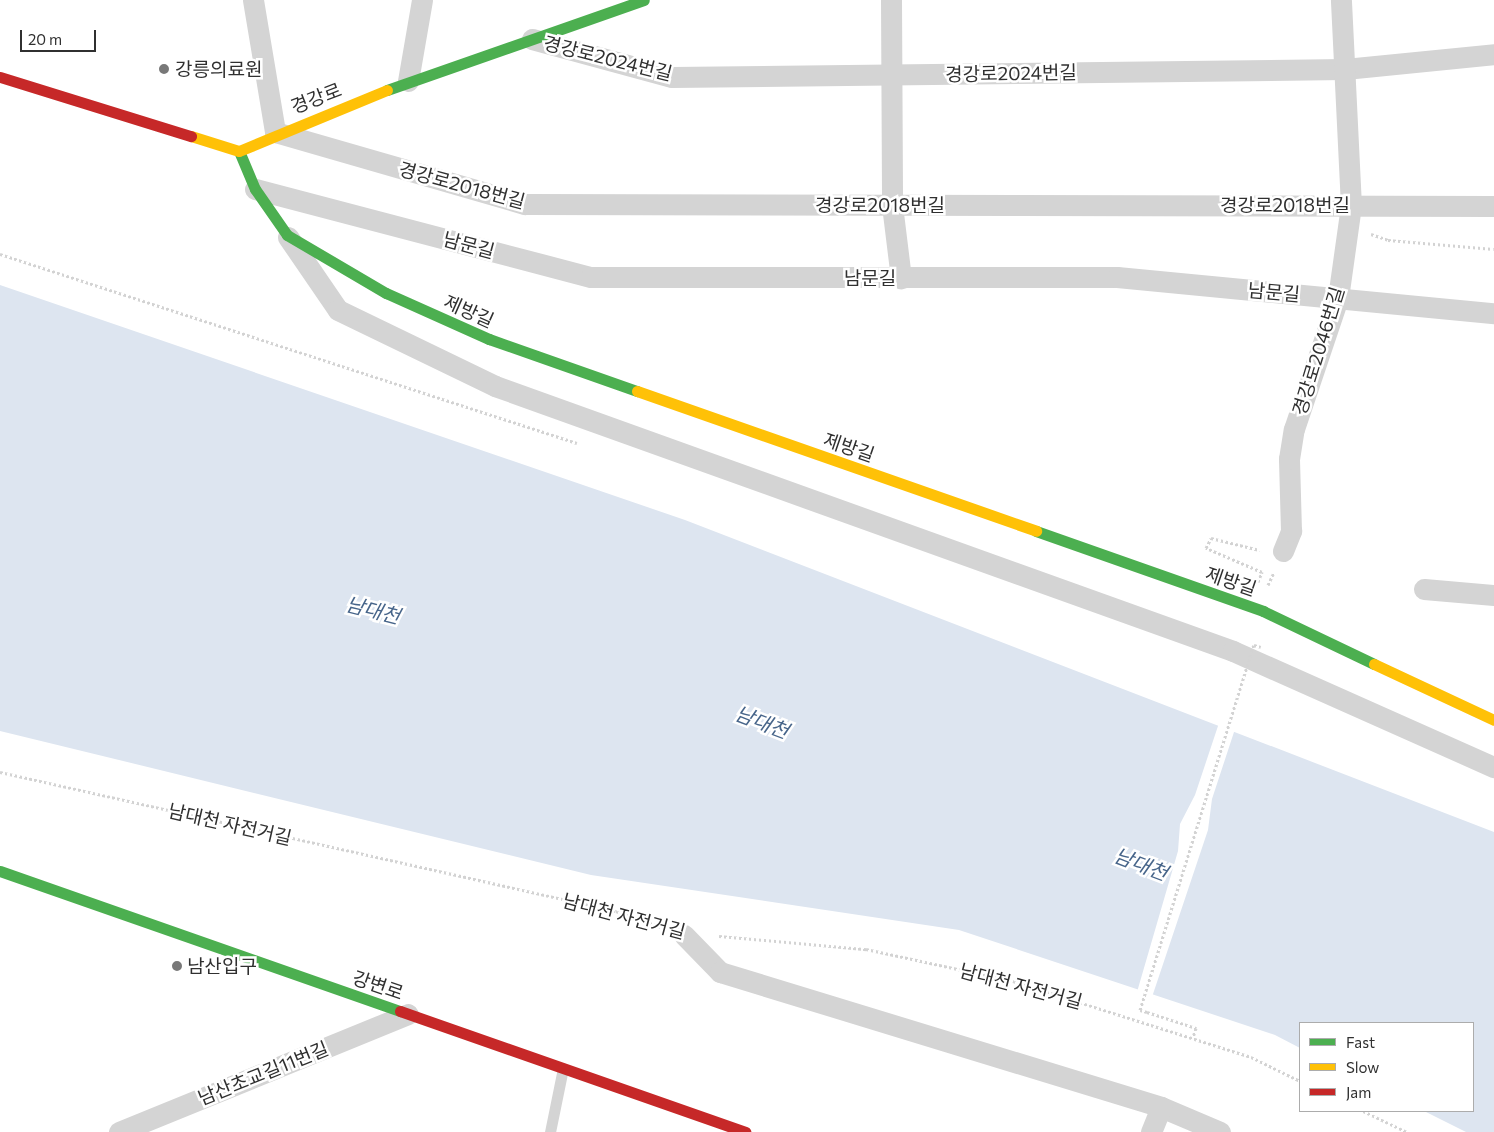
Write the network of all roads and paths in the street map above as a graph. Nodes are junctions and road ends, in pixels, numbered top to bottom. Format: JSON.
{"nodes":[{"id":1,"x":253,"y":0,"type":"edge"},
{"id":2,"x":422,"y":0,"type":"edge"},
{"id":3,"x":644,"y":0,"type":"edge"},
{"id":4,"x":891,"y":0,"type":"edge"},
{"id":5,"x":1342,"y":0,"type":"edge"},
{"id":6,"x":532,"y":38,"type":"junction"},
{"id":7,"x":1494,"y":54,"type":"edge"},
{"id":8,"x":1345,"y":69,"type":"junction"},
{"id":9,"x":889,"y":74,"type":"junction"},
{"id":10,"x":0,"y":77,"type":"edge"},
{"id":11,"x":408,"y":80,"type":"junction"},
{"id":12,"x":275,"y":132,"type":"junction"},
{"id":13,"x":239,"y":151,"type":"junction"},
{"id":14,"x":255,"y":189,"type":"junction"},
{"id":15,"x":892,"y":205,"type":"junction"},
{"id":16,"x":1494,"y":206,"type":"edge"},
{"id":17,"x":1350,"y":215,"type":"junction"},
{"id":18,"x":286,"y":235,"type":"junction"},
{"id":19,"x":1494,"y":249,"type":"edge"},
{"id":20,"x":901,"y":278,"type":"junction"},
{"id":21,"x":1338,"y":298,"type":"junction"},
{"id":22,"x":1494,"y":313,"type":"edge"},
{"id":23,"x":1283,"y":551,"type":"joint"},
{"id":24,"x":1258,"y":583,"type":"dead end"},
{"id":25,"x":1424,"y":589,"type":"dead end"},
{"id":26,"x":1494,"y":595,"type":"edge"},
{"id":27,"x":1261,"y":647,"type":"dead end"},
{"id":28,"x":1494,"y":720,"type":"edge"},
{"id":29,"x":1494,"y":767,"type":"edge"},
{"id":30,"x":0,"y":772,"type":"edge"},
{"id":31,"x":0,"y":871,"type":"edge"},
{"id":32,"x":684,"y":935,"type":"junction"},
{"id":33,"x":408,"y":1014,"type":"junction"},
{"id":34,"x":1194,"y":1037,"type":"junction"},
{"id":35,"x":563,"y":1068,"type":"junction"},
{"id":36,"x":1299,"y":1081,"type":"edge"},
{"id":37,"x":1161,"y":1107,"type":"junction"},
{"id":38,"x":1365,"y":1112,"type":"edge"},
{"id":39,"x":118,"y":1132,"type":"edge"},
{"id":40,"x":550,"y":1132,"type":"edge"},
{"id":41,"x":745,"y":1132,"type":"edge"},
{"id":42,"x":1151,"y":1132,"type":"edge"},
{"id":43,"x":1220,"y":1132,"type":"edge"},
{"id":44,"x":1407,"y":1132,"type":"edge"}],
"edges":[{"from":1,"to":12,"type":"street"},
{"from":2,"to":11,"type":"street"},
{"from":3,"to":6,"type":"street","name":"경강로"},
{"from":4,"to":9,"type":"street"},
{"from":5,"to":8,"type":"street","name":"경강로2046번길"},
{"from":6,"to":9,"type":"street","name":"경강로2024번길"},
{"from":6,"to":11,"type":"street","name":"경강로"},
{"from":7,"to":8,"type":"street","name":"경강로2024번길"},
{"from":8,"to":9,"type":"street","name":"경강로2024번길"},
{"from":8,"to":17,"type":"street","name":"경강로2046번길"},
{"from":9,"to":15,"type":"street"},
{"from":10,"to":13,"type":"street"},
{"from":11,"to":12,"type":"street","name":"경강로"},
{"from":12,"to":13,"type":"street","name":"경강로"},
{"from":12,"to":15,"type":"street","name":"경강로2018번길"},
{"from":13,"to":14,"type":"street","name":"제방길"},
{"from":14,"to":18,"type":"street","name":"제방길"},
{"from":14,"to":20,"type":"street","name":"남문길"},
{"from":15,"to":17,"type":"street","name":"경강로2018번길"},
{"from":15,"to":20,"type":"street"},
{"from":16,"to":17,"type":"street","name":"경강로2018번길"},
{"from":17,"to":19,"type":"path"},
{"from":17,"to":21,"type":"street","name":"경강로2046번길"},
{"from":18,"to":28,"type":"street","name":"제방길"},
{"from":18,"to":29,"type":"street"},
{"from":20,"to":21,"type":"street","name":"남문길"},
{"from":21,"to":22,"type":"street","name":"남문길"},
{"from":21,"to":23,"type":"street","name":"경강로2046번길"},
{"from":23,"to":24,"type":"path"},
{"from":25,"to":26,"type":"street"},
{"from":27,"to":34,"type":"path","bridge":true},
{"from":30,"to":32,"type":"path","name":"남대천 자전거길"},
{"from":31,"to":33,"type":"street","name":"강변로"},
{"from":32,"to":34,"type":"path","name":"남대천 자전거길"},
{"from":32,"to":37,"type":"street"},
{"from":33,"to":35,"type":"street","name":"강변로"},
{"from":33,"to":39,"type":"street","name":"남산초교길11번길"},
{"from":34,"to":36,"type":"path","name":"남대천 자전거길"},
{"from":35,"to":40,"type":"lane"},
{"from":35,"to":41,"type":"street","name":"강변로"},
{"from":37,"to":42,"type":"street"},
{"from":37,"to":43,"type":"street"},
{"from":38,"to":44,"type":"path"}]}
